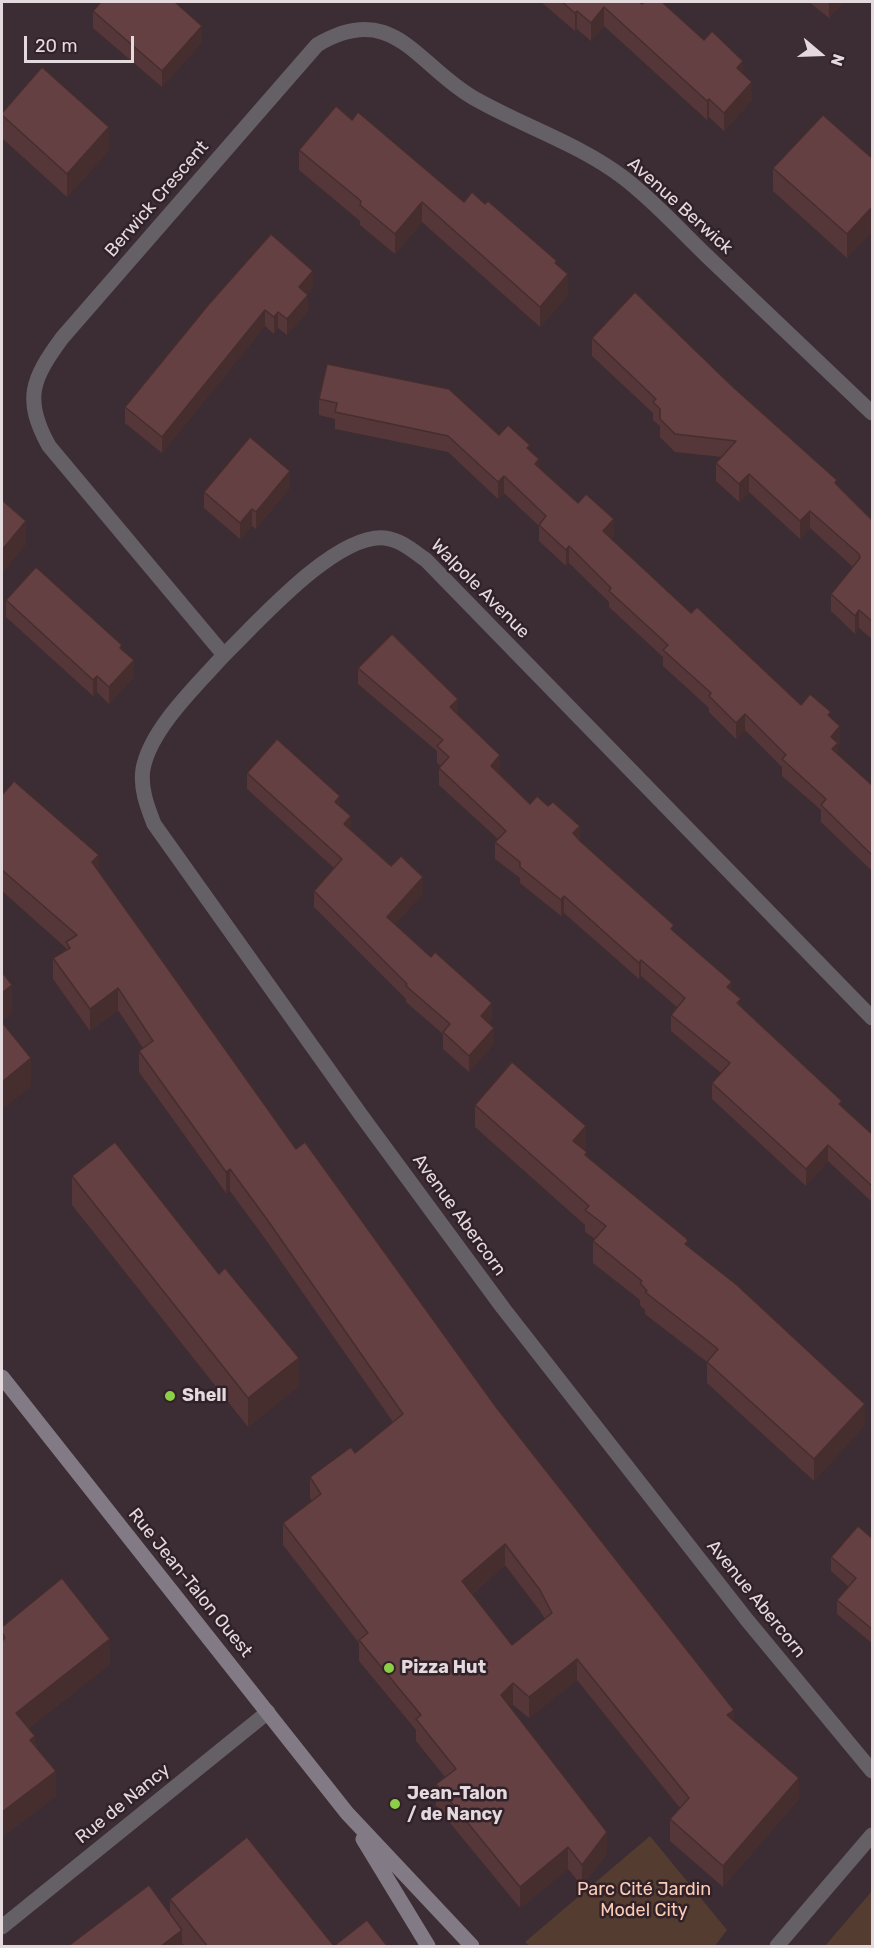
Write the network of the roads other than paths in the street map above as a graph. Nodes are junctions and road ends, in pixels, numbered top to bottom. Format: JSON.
{"nodes":[{"id":1,"x":377,"y":24,"type":"joint"},
{"id":2,"x":873,"y":413,"type":"edge"},
{"id":3,"x":224,"y":655,"type":"junction"},
{"id":4,"x":873,"y":1018,"type":"edge"},
{"id":5,"x":2,"y":1377,"type":"edge"},
{"id":6,"x":268,"y":1712,"type":"junction"},
{"id":7,"x":873,"y":1771,"type":"edge"},
{"id":8,"x":348,"y":1813,"type":"junction"},
{"id":9,"x":873,"y":1835,"type":"edge"},
{"id":10,"x":2,"y":1927,"type":"edge"},
{"id":11,"x":428,"y":1947,"type":"edge"},
{"id":12,"x":472,"y":1947,"type":"edge"},
{"id":13,"x":777,"y":1947,"type":"edge"}],
"edges":[{"from":1,"to":2,"type":"street","name":"Avenue Berwick"},
{"from":1,"to":3,"type":"street","name":"Berwick Crescent"},
{"from":3,"to":4,"type":"street","name":"Walpole Avenue"},
{"from":3,"to":7,"type":"street","name":"Avenue Abercorn"},
{"from":5,"to":6,"type":"main road","name":"Rue Jean-Talon Ouest"},
{"from":6,"to":8,"type":"main road","name":"Rue Jean-Talon Ouest"},
{"from":6,"to":10,"type":"street","name":"Rue de Nancy"},
{"from":8,"to":11,"type":"main road","name":"Rue Jean-Talon Ouest"},
{"from":8,"to":12,"type":"main road","name":"Rue Jean-Talon Ouest"},
{"from":9,"to":13,"type":"street"}]}
